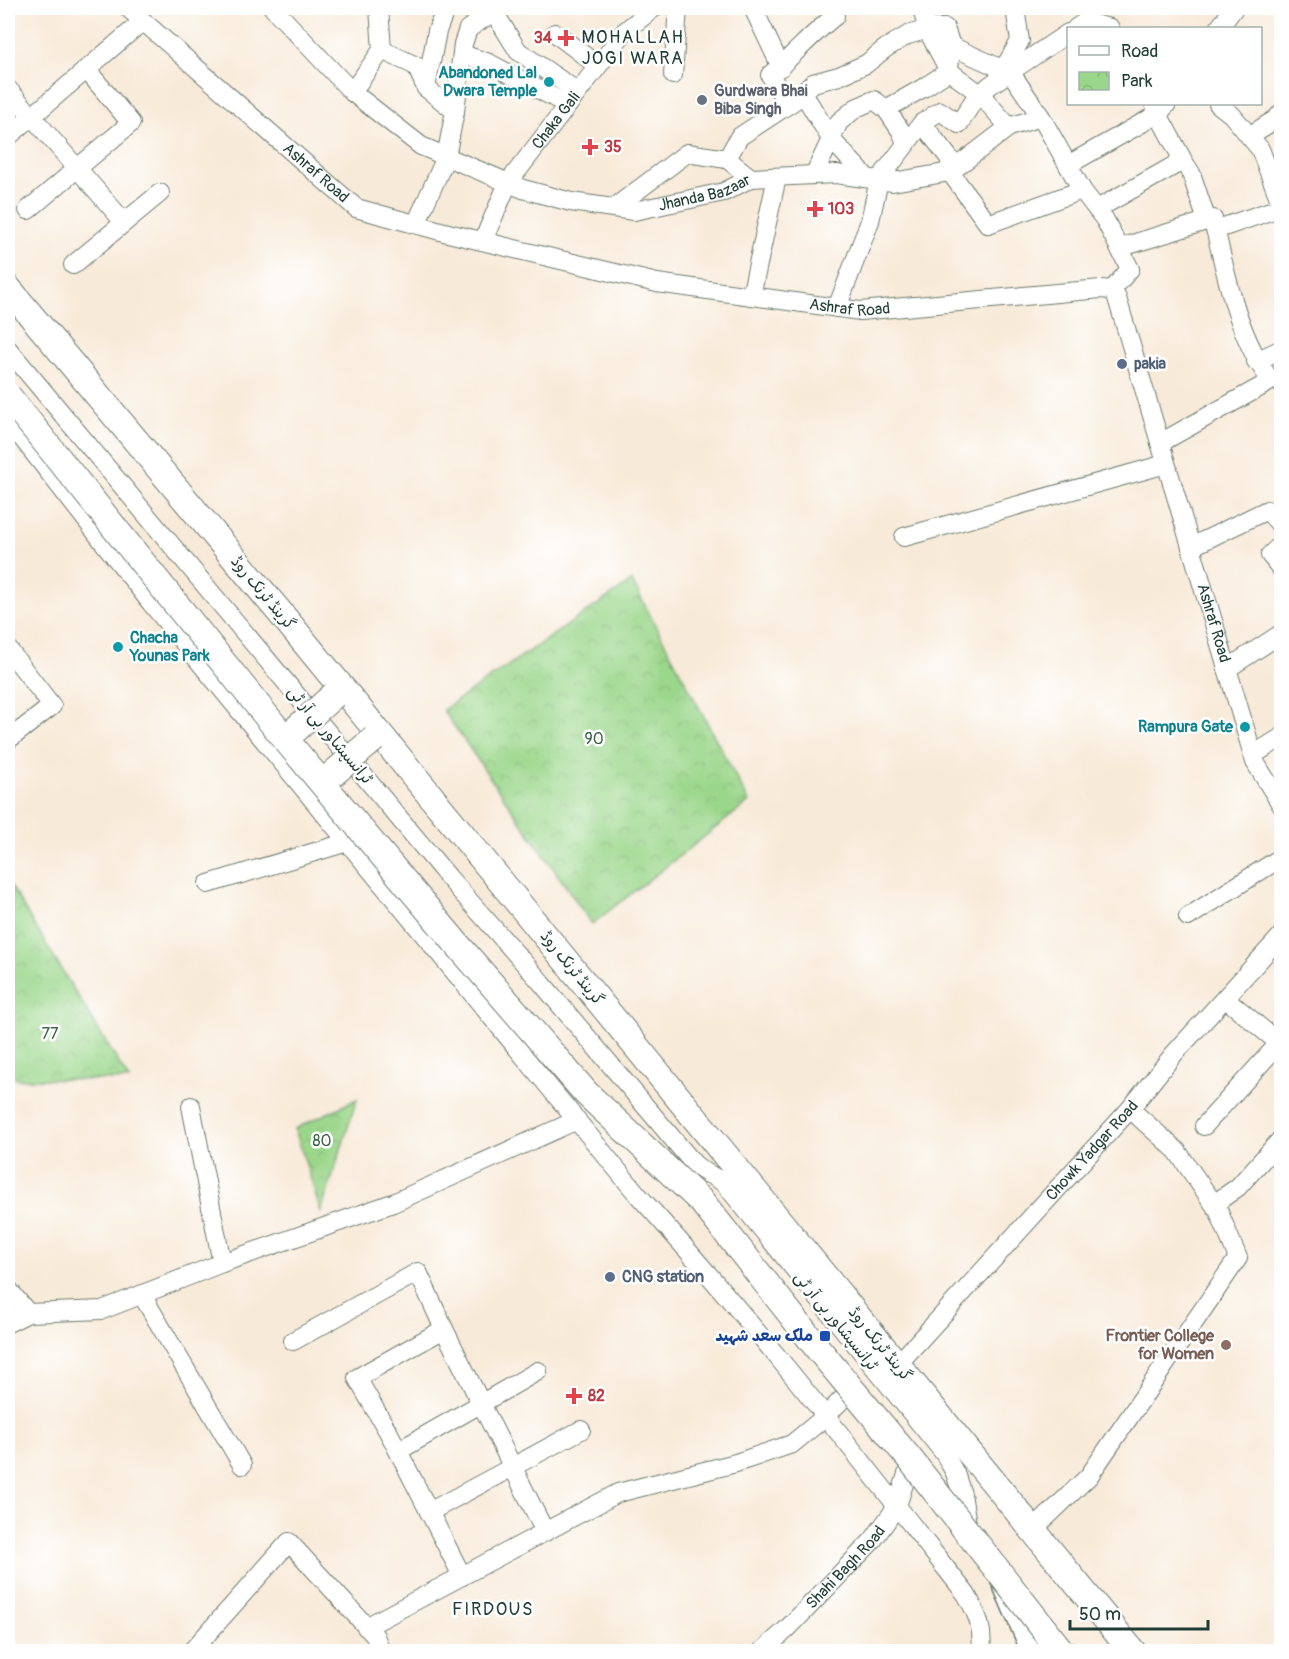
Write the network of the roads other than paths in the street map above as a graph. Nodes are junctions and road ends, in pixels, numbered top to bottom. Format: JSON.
{"nodes":[{"id":1,"x":128,"y":8,"type":"edge"},
{"id":2,"x":379,"y":8,"type":"edge"},
{"id":3,"x":446,"y":8,"type":"edge"},
{"id":4,"x":654,"y":8,"type":"edge"},
{"id":5,"x":678,"y":8,"type":"edge"},
{"id":6,"x":753,"y":8,"type":"edge"},
{"id":7,"x":834,"y":8,"type":"edge"},
{"id":8,"x":922,"y":8,"type":"edge"},
{"id":9,"x":1016,"y":8,"type":"edge"},
{"id":10,"x":1234,"y":8,"type":"edge"},
{"id":11,"x":279,"y":9,"type":"edge"},
{"id":12,"x":494,"y":9,"type":"edge"},
{"id":13,"x":633,"y":13,"type":"edge"},
{"id":14,"x":143,"y":21,"type":"junction"},
{"id":15,"x":1078,"y":27,"type":"edge"},
{"id":16,"x":1106,"y":27,"type":"edge"},
{"id":17,"x":1220,"y":27,"type":"edge"},
{"id":18,"x":936,"y":28,"type":"junction"},
{"id":19,"x":555,"y":33,"type":"dead end"},
{"id":20,"x":1067,"y":34,"type":"edge"},
{"id":21,"x":951,"y":46,"type":"junction"},
{"id":22,"x":382,"y":50,"type":"junction"},
{"id":23,"x":462,"y":54,"type":"junction"},
{"id":24,"x":598,"y":66,"type":"junction"},
{"id":25,"x":781,"y":67,"type":"junction"},
{"id":26,"x":86,"y":69,"type":"junction"},
{"id":27,"x":949,"y":71,"type":"junction"},
{"id":28,"x":1007,"y":71,"type":"junction"},
{"id":29,"x":674,"y":75,"type":"dead end"},
{"id":30,"x":426,"y":88,"type":"junction"},
{"id":31,"x":8,"y":89,"type":"edge"},
{"id":32,"x":352,"y":92,"type":"junction"},
{"id":33,"x":802,"y":93,"type":"junction"},
{"id":34,"x":980,"y":94,"type":"junction"},
{"id":35,"x":573,"y":99,"type":"junction"},
{"id":36,"x":788,"y":105,"type":"junction"},
{"id":37,"x":1219,"y":105,"type":"edge"},
{"id":38,"x":1160,"y":107,"type":"edge"},
{"id":39,"x":886,"y":109,"type":"junction"},
{"id":40,"x":455,"y":111,"type":"junction"},
{"id":41,"x":1281,"y":112,"type":"edge"},
{"id":42,"x":31,"y":116,"type":"junction"},
{"id":43,"x":1041,"y":117,"type":"junction"},
{"id":44,"x":922,"y":123,"type":"junction"},
{"id":45,"x":1009,"y":127,"type":"junction"},
{"id":46,"x":1250,"y":136,"type":"junction"},
{"id":47,"x":8,"y":137,"type":"edge"},
{"id":48,"x":831,"y":139,"type":"junction"},
{"id":49,"x":906,"y":143,"type":"junction"},
{"id":50,"x":446,"y":157,"type":"junction"},
{"id":51,"x":727,"y":159,"type":"junction"},
{"id":52,"x":1185,"y":164,"type":"junction"},
{"id":53,"x":1068,"y":165,"type":"junction"},
{"id":54,"x":76,"y":168,"type":"junction"},
{"id":55,"x":950,"y":172,"type":"junction"},
{"id":56,"x":814,"y":175,"type":"junction"},
{"id":57,"x":777,"y":177,"type":"junction"},
{"id":58,"x":751,"y":178,"type":"junction"},
{"id":59,"x":873,"y":179,"type":"junction"},
{"id":60,"x":508,"y":183,"type":"junction"},
{"id":61,"x":1082,"y":190,"type":"junction"},
{"id":62,"x":160,"y":193,"type":"dead end"},
{"id":63,"x":614,"y":208,"type":"junction"},
{"id":64,"x":1097,"y":209,"type":"junction"},
{"id":65,"x":28,"y":210,"type":"dead end"},
{"id":66,"x":1279,"y":211,"type":"edge"},
{"id":67,"x":124,"y":222,"type":"junction"},
{"id":68,"x":416,"y":224,"type":"junction"},
{"id":69,"x":1211,"y":226,"type":"junction"},
{"id":70,"x":483,"y":241,"type":"junction"},
{"id":71,"x":1119,"y":248,"type":"junction"},
{"id":72,"x":73,"y":265,"type":"dead end"},
{"id":73,"x":8,"y":288,"type":"edge"},
{"id":74,"x":1112,"y":290,"type":"junction"},
{"id":75,"x":752,"y":296,"type":"junction"},
{"id":76,"x":837,"y":308,"type":"junction"},
{"id":77,"x":8,"y":349,"type":"edge"},
{"id":78,"x":1281,"y":349,"type":"edge"},
{"id":79,"x":1256,"y":362,"type":"junction"},
{"id":80,"x":8,"y":396,"type":"edge"},
{"id":81,"x":8,"y":420,"type":"edge"},
{"id":82,"x":1160,"y":443,"type":"junction"},
{"id":83,"x":1166,"y":464,"type":"junction"},
{"id":84,"x":1281,"y":526,"type":"edge"},
{"id":85,"x":904,"y":537,"type":"dead end"},
{"id":86,"x":1281,"y":544,"type":"edge"},
{"id":87,"x":1191,"y":547,"type":"junction"},
{"id":88,"x":1281,"y":570,"type":"edge"},
{"id":89,"x":1281,"y":633,"type":"edge"},
{"id":90,"x":8,"y":649,"type":"edge"},
{"id":91,"x":1227,"y":669,"type":"junction"},
{"id":92,"x":338,"y":692,"type":"junction"},
{"id":93,"x":377,"y":737,"type":"junction"},
{"id":94,"x":1281,"y":737,"type":"edge"},
{"id":95,"x":285,"y":739,"type":"junction"},
{"id":96,"x":8,"y":741,"type":"edge"},
{"id":97,"x":1253,"y":755,"type":"junction"},
{"id":98,"x":322,"y":783,"type":"junction"},
{"id":99,"x":1281,"y":806,"type":"edge"},
{"id":100,"x":348,"y":842,"type":"junction"},
{"id":101,"x":1281,"y":857,"type":"edge"},
{"id":102,"x":208,"y":884,"type":"dead end"},
{"id":103,"x":1188,"y":917,"type":"dead end"},
{"id":104,"x":1281,"y":935,"type":"edge"},
{"id":105,"x":1225,"y":998,"type":"junction"},
{"id":106,"x":1280,"y":1041,"type":"edge"},
{"id":107,"x":191,"y":1106,"type":"dead end"},
{"id":108,"x":1130,"y":1109,"type":"junction"},
{"id":109,"x":655,"y":1118,"type":"junction"},
{"id":110,"x":577,"y":1120,"type":"junction"},
{"id":111,"x":1204,"y":1126,"type":"dead end"},
{"id":112,"x":1281,"y":1138,"type":"edge"},
{"id":113,"x":1214,"y":1204,"type":"junction"},
{"id":114,"x":222,"y":1263,"type":"junction"},
{"id":115,"x":8,"y":1289,"type":"edge"},
{"id":116,"x":142,"y":1295,"type":"junction"},
{"id":117,"x":28,"y":1313,"type":"junction"},
{"id":118,"x":8,"y":1323,"type":"edge"},
{"id":119,"x":444,"y":1329,"type":"junction"},
{"id":120,"x":294,"y":1341,"type":"dead end"},
{"id":121,"x":897,"y":1365,"type":"junction"},
{"id":122,"x":538,"y":1371,"type":"dead end"},
{"id":123,"x":848,"y":1393,"type":"junction"},
{"id":124,"x":481,"y":1404,"type":"junction"},
{"id":125,"x":826,"y":1416,"type":"junction"},
{"id":126,"x":581,"y":1430,"type":"dead end"},
{"id":127,"x":398,"y":1451,"type":"junction"},
{"id":128,"x":242,"y":1465,"type":"dead end"},
{"id":129,"x":513,"y":1467,"type":"junction"},
{"id":130,"x":909,"y":1468,"type":"junction"},
{"id":131,"x":897,"y":1506,"type":"junction"},
{"id":132,"x":429,"y":1512,"type":"junction"},
{"id":133,"x":1033,"y":1530,"type":"junction"},
{"id":134,"x":545,"y":1532,"type":"junction"},
{"id":135,"x":976,"y":1552,"type":"junction"},
{"id":136,"x":997,"y":1569,"type":"junction"},
{"id":137,"x":462,"y":1576,"type":"junction"},
{"id":138,"x":366,"y":1627,"type":"junction"},
{"id":139,"x":191,"y":1652,"type":"edge"},
{"id":140,"x":381,"y":1652,"type":"edge"},
{"id":141,"x":761,"y":1652,"type":"edge"},
{"id":142,"x":981,"y":1652,"type":"edge"},
{"id":143,"x":1033,"y":1652,"type":"edge"},
{"id":144,"x":1062,"y":1652,"type":"edge"},
{"id":145,"x":1132,"y":1652,"type":"edge"}],
"edges":[{"from":1,"to":14,"type":"street","name":"Ashraf Road"},
{"from":2,"to":22,"type":"street"},
{"from":3,"to":30,"type":"street"},
{"from":4,"to":13,"type":"street","name":"Chaka Gali"},
{"from":5,"to":29,"type":"street"},
{"from":6,"to":25,"type":"street"},
{"from":7,"to":25,"type":"street"},
{"from":8,"to":18,"type":"street"},
{"from":9,"to":28,"type":"street"},
{"from":10,"to":17,"type":"street"},
{"from":11,"to":32,"type":"street","name":"Jhanda Bazaar"},
{"from":12,"to":23,"type":"street"},
{"from":12,"to":35,"type":"street"},
{"from":13,"to":24,"type":"street","name":"Chaka Gali"},
{"from":14,"to":26,"type":"street"},
{"from":14,"to":68,"type":"street","name":"Ashraf Road"},
{"from":15,"to":16,"type":"street"},
{"from":18,"to":21,"type":"street"},
{"from":18,"to":27,"type":"street"},
{"from":18,"to":33,"type":"street"},
{"from":19,"to":24,"type":"street"},
{"from":20,"to":28,"type":"street"},
{"from":21,"to":27,"type":"street"},
{"from":21,"to":28,"type":"street"},
{"from":22,"to":30,"type":"street"},
{"from":22,"to":32,"type":"street"},
{"from":23,"to":35,"type":"street"},
{"from":23,"to":40,"type":"street"},
{"from":24,"to":35,"type":"street","name":"Chaka Gali"},
{"from":25,"to":36,"type":"street"},
{"from":26,"to":42,"type":"street"},
{"from":26,"to":54,"type":"street"},
{"from":27,"to":34,"type":"street"},
{"from":27,"to":39,"type":"street"},
{"from":28,"to":34,"type":"street"},
{"from":28,"to":43,"type":"street"},
{"from":30,"to":40,"type":"street"},
{"from":31,"to":42,"type":"street"},
{"from":32,"to":50,"type":"street","name":"Jhanda Bazaar"},
{"from":33,"to":36,"type":"street"},
{"from":33,"to":48,"type":"street"},
{"from":34,"to":44,"type":"street"},
{"from":34,"to":45,"type":"street"},
{"from":35,"to":60,"type":"street","name":"Chaka Gali"},
{"from":36,"to":51,"type":"street"},
{"from":37,"to":46,"type":"street"},
{"from":38,"to":52,"type":"street"},
{"from":38,"to":53,"type":"street"},
{"from":39,"to":48,"type":"street"},
{"from":39,"to":49,"type":"street"},
{"from":40,"to":50,"type":"street"},
{"from":41,"to":46,"type":"street"},
{"from":42,"to":47,"type":"street"},
{"from":42,"to":54,"type":"street"},
{"from":43,"to":45,"type":"street"},
{"from":43,"to":53,"type":"street"},
{"from":44,"to":49,"type":"street"},
{"from":44,"to":55,"type":"street"},
{"from":45,"to":55,"type":"street"},
{"from":46,"to":66,"type":"street"},
{"from":48,"to":56,"type":"street"},
{"from":48,"to":59,"type":"street"},
{"from":49,"to":59,"type":"street"},
{"from":50,"to":60,"type":"street","name":"Jhanda Bazaar"},
{"from":50,"to":68,"type":"street"},
{"from":51,"to":58,"type":"street"},
{"from":51,"to":63,"type":"street"},
{"from":52,"to":64,"type":"street"},
{"from":52,"to":69,"type":"street"},
{"from":53,"to":61,"type":"street"},
{"from":54,"to":65,"type":"street"},
{"from":54,"to":67,"type":"street"},
{"from":55,"to":59,"type":"street","name":"Jhanda Bazaar"},
{"from":55,"to":61,"type":"street"},
{"from":56,"to":57,"type":"street","name":"Jhanda Bazaar"},
{"from":56,"to":59,"type":"street","name":"Jhanda Bazaar"},
{"from":57,"to":58,"type":"street","name":"Jhanda Bazaar"},
{"from":57,"to":75,"type":"street"},
{"from":58,"to":63,"type":"street","name":"Jhanda Bazaar"},
{"from":59,"to":76,"type":"street"},
{"from":60,"to":63,"type":"street","name":"Jhanda Bazaar"},
{"from":60,"to":70,"type":"street","name":"Chaka Gali"},
{"from":61,"to":64,"type":"street"},
{"from":62,"to":67,"type":"street"},
{"from":64,"to":71,"type":"street"},
{"from":66,"to":69,"type":"street"},
{"from":67,"to":72,"type":"street"},
{"from":68,"to":70,"type":"street","name":"Ashraf Road"},
{"from":69,"to":71,"type":"street"},
{"from":69,"to":79,"type":"street"},
{"from":70,"to":75,"type":"street","name":"Ashraf Road"},
{"from":71,"to":74,"type":"street"},
{"from":73,"to":92,"type":"highway","name":"گرینڈ ٹرنک روڈ"},
{"from":74,"to":76,"type":"street","name":"Ashraf Road"},
{"from":74,"to":82,"type":"street","name":"Ashraf Road"},
{"from":75,"to":76,"type":"street","name":"Ashraf Road"},
{"from":77,"to":109,"type":"street","name":"ٹرانسپشاور بی آر ٹی"},
{"from":78,"to":79,"type":"street"},
{"from":79,"to":82,"type":"street"},
{"from":80,"to":95,"type":"highway","bridge":true},
{"from":81,"to":100,"type":"street"},
{"from":82,"to":83,"type":"street","name":"Ashraf Road"},
{"from":83,"to":85,"type":"street"},
{"from":83,"to":87,"type":"street","name":"Ashraf Road"},
{"from":84,"to":87,"type":"street"},
{"from":86,"to":88,"type":"street"},
{"from":87,"to":91,"type":"street","name":"Ashraf Road"},
{"from":89,"to":91,"type":"street"},
{"from":90,"to":96,"type":"street"},
{"from":91,"to":97,"type":"street","name":"Ashraf Road"},
{"from":92,"to":93,"type":"highway","name":"گرینڈ ٹرنک روڈ"},
{"from":92,"to":95,"type":"highway","bridge":true},
{"from":93,"to":98,"type":"highway","bridge":true},
{"from":93,"to":121,"type":"highway","name":"گرینڈ ٹرنک روڈ"},
{"from":94,"to":97,"type":"street"},
{"from":95,"to":98,"type":"highway","bridge":true},
{"from":97,"to":99,"type":"street","name":"Ashraf Road"},
{"from":98,"to":136,"type":"highway","bridge":true},
{"from":100,"to":102,"type":"street"},
{"from":100,"to":110,"type":"street"},
{"from":101,"to":103,"type":"street"},
{"from":104,"to":105,"type":"street","name":"Chowk Yadgar Road"},
{"from":105,"to":106,"type":"street"},
{"from":105,"to":108,"type":"street","name":"Chowk Yadgar Road"},
{"from":106,"to":111,"type":"street"},
{"from":107,"to":114,"type":"street"},
{"from":108,"to":113,"type":"street"},
{"from":108,"to":121,"type":"street","name":"Chowk Yadgar Road"},
{"from":109,"to":123,"type":"street","name":"ٹرانسپشاور بی آر ٹی"},
{"from":109,"to":135,"type":"street","name":"ٹرانسپشاور بی آر ٹی"},
{"from":110,"to":114,"type":"street"},
{"from":110,"to":125,"type":"street"},
{"from":112,"to":113,"type":"street"},
{"from":113,"to":133,"type":"street"},
{"from":114,"to":116,"type":"street"},
{"from":115,"to":117,"type":"street"},
{"from":116,"to":117,"type":"street"},
{"from":116,"to":128,"type":"street"},
{"from":117,"to":118,"type":"street"},
{"from":119,"to":120,"type":"street"},
{"from":119,"to":124,"type":"street"},
{"from":119,"to":127,"type":"street"},
{"from":121,"to":133,"type":"highway","name":"گرینڈ ٹرنک روڈ"},
{"from":122,"to":124,"type":"street"},
{"from":123,"to":125,"type":"street"},
{"from":123,"to":130,"type":"street","name":"ٹرانسپشاور بی آر ٹی"},
{"from":124,"to":127,"type":"street"},
{"from":124,"to":129,"type":"street"},
{"from":125,"to":131,"type":"street"},
{"from":125,"to":134,"type":"street"},
{"from":126,"to":129,"type":"street"},
{"from":127,"to":132,"type":"street"},
{"from":129,"to":132,"type":"street"},
{"from":129,"to":134,"type":"street"},
{"from":130,"to":131,"type":"street","name":"Shahi Bagh Road"},
{"from":130,"to":135,"type":"street","name":"ٹرانسپشاور بی آر ٹی"},
{"from":131,"to":141,"type":"street","name":"Shahi Bagh Road"},
{"from":131,"to":142,"type":"street"},
{"from":132,"to":137,"type":"street"},
{"from":133,"to":145,"type":"highway","name":"گرینڈ ٹرنک روڈ"},
{"from":134,"to":137,"type":"street"},
{"from":135,"to":143,"type":"street","name":"ٹرانسپشاور بی آر ٹی"},
{"from":136,"to":143,"type":"main road","bridge":true},
{"from":136,"to":144,"type":"highway","bridge":true},
{"from":137,"to":138,"type":"street"},
{"from":138,"to":139,"type":"street"},
{"from":138,"to":140,"type":"street"}]}
